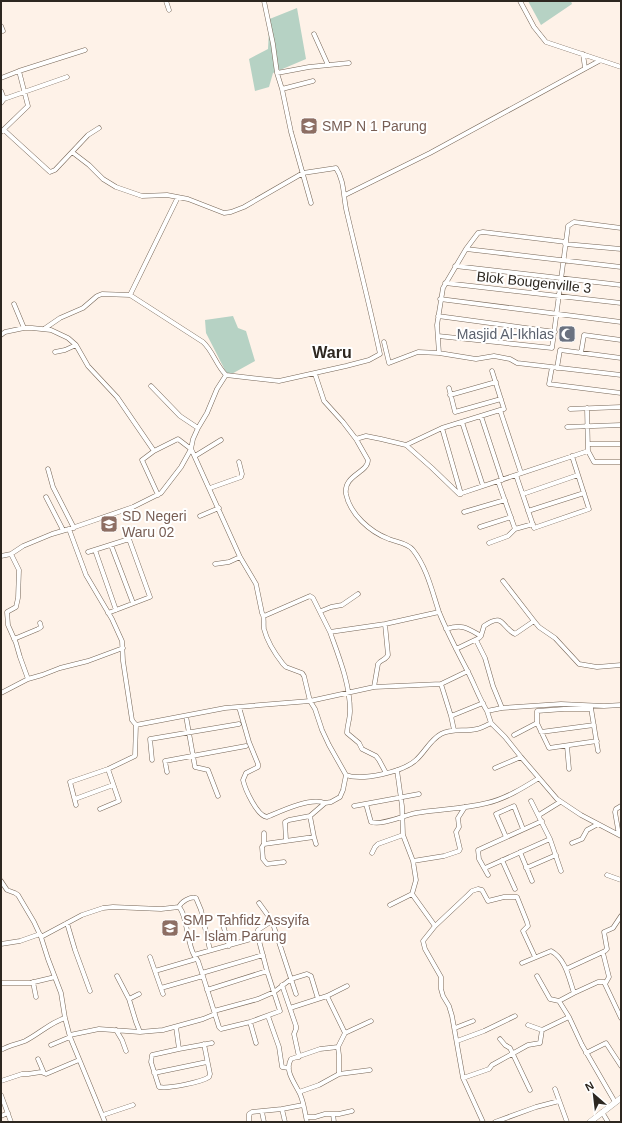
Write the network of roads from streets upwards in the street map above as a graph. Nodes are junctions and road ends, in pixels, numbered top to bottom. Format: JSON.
{"nodes":[{"id":1,"x":166,"y":1,"type":"edge"},
{"id":2,"x":264,"y":1,"type":"edge"},
{"id":3,"x":520,"y":1,"type":"edge"},
{"id":4,"x":169,"y":10,"type":"dead end"},
{"id":5,"x":1,"y":26,"type":"edge"},
{"id":6,"x":3,"y":31,"type":"dead end"},
{"id":7,"x":314,"y":34,"type":"dead end"},
{"id":8,"x":85,"y":50,"type":"dead end"},
{"id":9,"x":583,"y":54,"type":"junction"},
{"id":10,"x":599,"y":61,"type":"junction"},
{"id":11,"x":349,"y":63,"type":"dead end"},
{"id":12,"x":328,"y":65,"type":"junction"},
{"id":13,"x":621,"y":67,"type":"edge"},
{"id":14,"x":585,"y":68,"type":"junction"},
{"id":15,"x":19,"y":71,"type":"junction"},
{"id":16,"x":277,"y":73,"type":"junction"},
{"id":17,"x":67,"y":77,"type":"dead end"},
{"id":18,"x":1,"y":78,"type":"edge"},
{"id":19,"x":313,"y":81,"type":"dead end"},
{"id":20,"x":282,"y":89,"type":"junction"},
{"id":21,"x":1,"y":91,"type":"edge"},
{"id":22,"x":24,"y":91,"type":"junction"},
{"id":23,"x":4,"y":99,"type":"junction"},
{"id":24,"x":1,"y":103,"type":"edge"},
{"id":25,"x":99,"y":128,"type":"dead end"},
{"id":26,"x":2,"y":131,"type":"edge"},
{"id":27,"x":72,"y":152,"type":"junction"},
{"id":28,"x":303,"y":173,"type":"junction"},
{"id":29,"x":345,"y":195,"type":"junction"},
{"id":30,"x":178,"y":197,"type":"junction"},
{"id":31,"x":311,"y":203,"type":"dead end"},
{"id":32,"x":621,"y":228,"type":"edge"},
{"id":33,"x":566,"y":243,"type":"junction"},
{"id":34,"x":466,"y":249,"type":"junction"},
{"id":35,"x":621,"y":249,"type":"edge"},
{"id":36,"x":563,"y":261,"type":"junction"},
{"id":37,"x":455,"y":266,"type":"junction"},
{"id":38,"x":621,"y":267,"type":"edge"},
{"id":39,"x":561,"y":278,"type":"junction"},
{"id":40,"x":444,"y":284,"type":"junction"},
{"id":41,"x":621,"y":285,"type":"edge"},
{"id":42,"x":130,"y":294,"type":"junction"},
{"id":43,"x":559,"y":296,"type":"junction"},
{"id":44,"x":440,"y":299,"type":"junction"},
{"id":45,"x":621,"y":303,"type":"edge"},
{"id":46,"x":14,"y":304,"type":"dead end"},
{"id":47,"x":557,"y":313,"type":"junction"},
{"id":48,"x":438,"y":316,"type":"junction"},
{"id":49,"x":621,"y":322,"type":"edge"},
{"id":50,"x":24,"y":328,"type":"junction"},
{"id":51,"x":44,"y":329,"type":"junction"},
{"id":52,"x":555,"y":332,"type":"junction"},
{"id":53,"x":1,"y":335,"type":"edge"},
{"id":54,"x":438,"y":336,"type":"junction"},
{"id":55,"x":621,"y":340,"type":"edge"},
{"id":56,"x":384,"y":342,"type":"dead end"},
{"id":57,"x":76,"y":345,"type":"junction"},
{"id":58,"x":54,"y":352,"type":"dead end"},
{"id":59,"x":439,"y":353,"type":"junction"},
{"id":60,"x":580,"y":353,"type":"junction"},
{"id":61,"x":621,"y":358,"type":"edge"},
{"id":62,"x":552,"y":367,"type":"junction"},
{"id":63,"x":557,"y":368,"type":"junction"},
{"id":64,"x":492,"y":371,"type":"dead end"},
{"id":65,"x":315,"y":374,"type":"junction"},
{"id":66,"x":226,"y":375,"type":"junction"},
{"id":67,"x":621,"y":375,"type":"edge"},
{"id":68,"x":496,"y":382,"type":"junction"},
{"id":69,"x":151,"y":386,"type":"dead end"},
{"id":70,"x":449,"y":388,"type":"dead end"},
{"id":71,"x":621,"y":393,"type":"edge"},
{"id":72,"x":450,"y":395,"type":"junction"},
{"id":73,"x":501,"y":399,"type":"junction"},
{"id":74,"x":621,"y":407,"type":"edge"},
{"id":75,"x":587,"y":408,"type":"junction"},
{"id":76,"x":570,"y":409,"type":"dead end"},
{"id":77,"x":500,"y":410,"type":"junction"},
{"id":78,"x":481,"y":416,"type":"junction"},
{"id":79,"x":462,"y":422,"type":"junction"},
{"id":80,"x":621,"y":425,"type":"edge"},
{"id":81,"x":588,"y":426,"type":"junction"},
{"id":82,"x":567,"y":427,"type":"dead end"},
{"id":83,"x":198,"y":428,"type":"junction"},
{"id":84,"x":442,"y":428,"type":"junction"},
{"id":85,"x":356,"y":439,"type":"junction"},
{"id":86,"x":220,"y":440,"type":"dead end"},
{"id":87,"x":588,"y":444,"type":"junction"},
{"id":88,"x":621,"y":444,"type":"edge"},
{"id":89,"x":406,"y":445,"type":"junction"},
{"id":90,"x":191,"y":449,"type":"junction"},
{"id":91,"x":154,"y":451,"type":"junction"},
{"id":92,"x":588,"y":451,"type":"junction"},
{"id":93,"x":195,"y":456,"type":"junction"},
{"id":94,"x":572,"y":456,"type":"junction"},
{"id":95,"x":239,"y":462,"type":"dead end"},
{"id":96,"x":621,"y":462,"type":"edge"},
{"id":97,"x":48,"y":469,"type":"dead end"},
{"id":98,"x":519,"y":474,"type":"junction"},
{"id":99,"x":578,"y":475,"type":"junction"},
{"id":100,"x":500,"y":480,"type":"junction"},
{"id":101,"x":483,"y":486,"type":"junction"},
{"id":102,"x":210,"y":488,"type":"junction"},
{"id":103,"x":584,"y":493,"type":"junction"},
{"id":104,"x":461,"y":494,"type":"junction"},
{"id":105,"x":522,"y":494,"type":"junction"},
{"id":106,"x":158,"y":495,"type":"junction"},
{"id":107,"x":46,"y":497,"type":"dead end"},
{"id":108,"x":505,"y":500,"type":"junction"},
{"id":109,"x":219,"y":508,"type":"junction"},
{"id":110,"x":528,"y":511,"type":"junction"},
{"id":111,"x":464,"y":512,"type":"dead end"},
{"id":112,"x":200,"y":516,"type":"dead end"},
{"id":113,"x":511,"y":517,"type":"junction"},
{"id":114,"x":532,"y":524,"type":"junction"},
{"id":115,"x":480,"y":527,"type":"dead end"},
{"id":116,"x":71,"y":528,"type":"junction"},
{"id":117,"x":515,"y":529,"type":"junction"},
{"id":118,"x":63,"y":530,"type":"junction"},
{"id":119,"x":489,"y":543,"type":"dead end"},
{"id":120,"x":111,"y":545,"type":"junction"},
{"id":121,"x":95,"y":550,"type":"junction"},
{"id":122,"x":88,"y":552,"type":"dead end"},
{"id":123,"x":11,"y":554,"type":"junction"},
{"id":124,"x":1,"y":555,"type":"edge"},
{"id":125,"x":240,"y":557,"type":"junction"},
{"id":126,"x":215,"y":564,"type":"dead end"},
{"id":127,"x":503,"y":581,"type":"dead end"},
{"id":128,"x":358,"y":594,"type":"dead end"},
{"id":129,"x":133,"y":603,"type":"junction"},
{"id":130,"x":116,"y":610,"type":"junction"},
{"id":131,"x":321,"y":611,"type":"junction"},
{"id":132,"x":7,"y":612,"type":"junction"},
{"id":133,"x":108,"y":612,"type":"junction"},
{"id":134,"x":439,"y":612,"type":"junction"},
{"id":135,"x":1,"y":614,"type":"edge"},
{"id":136,"x":264,"y":616,"type":"junction"},
{"id":137,"x":534,"y":621,"type":"junction"},
{"id":138,"x":40,"y":623,"type":"dead end"},
{"id":139,"x":385,"y":624,"type":"junction"},
{"id":140,"x":446,"y":629,"type":"junction"},
{"id":141,"x":330,"y":632,"type":"junction"},
{"id":142,"x":481,"y":636,"type":"junction"},
{"id":143,"x":14,"y":639,"type":"junction"},
{"id":144,"x":476,"y":640,"type":"junction"},
{"id":145,"x":123,"y":648,"type":"junction"},
{"id":146,"x":456,"y":649,"type":"junction"},
{"id":147,"x":621,"y":665,"type":"edge"},
{"id":148,"x":468,"y":671,"type":"junction"},
{"id":149,"x":28,"y":680,"type":"junction"},
{"id":150,"x":441,"y":684,"type":"junction"},
{"id":151,"x":374,"y":687,"type":"junction"},
{"id":152,"x":1,"y":693,"type":"edge"},
{"id":153,"x":348,"y":693,"type":"junction"},
{"id":154,"x":310,"y":701,"type":"junction"},
{"id":155,"x":483,"y":703,"type":"junction"},
{"id":156,"x":621,"y":705,"type":"edge"},
{"id":157,"x":239,"y":707,"type":"junction"},
{"id":158,"x":591,"y":707,"type":"junction"},
{"id":159,"x":502,"y":708,"type":"junction"},
{"id":160,"x":487,"y":711,"type":"junction"},
{"id":161,"x":186,"y":716,"type":"junction"},
{"id":162,"x":451,"y":716,"type":"junction"},
{"id":163,"x":491,"y":723,"type":"junction"},
{"id":164,"x":537,"y":723,"type":"junction"},
{"id":165,"x":239,"y":724,"type":"dead end"},
{"id":166,"x":136,"y":725,"type":"junction"},
{"id":167,"x":594,"y":725,"type":"junction"},
{"id":168,"x":454,"y":730,"type":"junction"},
{"id":169,"x":541,"y":732,"type":"junction"},
{"id":170,"x":189,"y":733,"type":"junction"},
{"id":171,"x":514,"y":735,"type":"dead end"},
{"id":172,"x":597,"y":741,"type":"junction"},
{"id":173,"x":246,"y":746,"type":"dead end"},
{"id":174,"x":567,"y":746,"type":"junction"},
{"id":175,"x":598,"y":751,"type":"dead end"},
{"id":176,"x":193,"y":756,"type":"junction"},
{"id":177,"x":520,"y":757,"type":"junction"},
{"id":178,"x":152,"y":760,"type":"dead end"},
{"id":179,"x":495,"y":768,"type":"dead end"},
{"id":180,"x":108,"y":769,"type":"junction"},
{"id":181,"x":569,"y":769,"type":"dead end"},
{"id":182,"x":397,"y":770,"type":"junction"},
{"id":183,"x":168,"y":772,"type":"dead end"},
{"id":184,"x":386,"y":773,"type":"junction"},
{"id":185,"x":346,"y":775,"type":"junction"},
{"id":186,"x":539,"y":778,"type":"junction"},
{"id":187,"x":113,"y":785,"type":"junction"},
{"id":188,"x":419,"y":794,"type":"dead end"},
{"id":189,"x":218,"y":796,"type":"dead end"},
{"id":190,"x":401,"y":797,"type":"junction"},
{"id":191,"x":75,"y":799,"type":"junction"},
{"id":192,"x":531,"y":801,"type":"dead end"},
{"id":193,"x":560,"y":802,"type":"junction"},
{"id":194,"x":325,"y":803,"type":"junction"},
{"id":195,"x":366,"y":804,"type":"junction"},
{"id":196,"x":76,"y":805,"type":"dead end"},
{"id":197,"x":354,"y":806,"type":"dead end"},
{"id":198,"x":621,"y":806,"type":"edge"},
{"id":199,"x":465,"y":807,"type":"junction"},
{"id":200,"x":100,"y":809,"type":"dead end"},
{"id":201,"x":539,"y":815,"type":"junction"},
{"id":202,"x":310,"y":816,"type":"junction"},
{"id":203,"x":403,"y":817,"type":"junction"},
{"id":204,"x":542,"y":821,"type":"junction"},
{"id":205,"x":598,"y":824,"type":"junction"},
{"id":206,"x":524,"y":829,"type":"junction"},
{"id":207,"x":264,"y":833,"type":"dead end"},
{"id":208,"x":402,"y":834,"type":"junction"},
{"id":209,"x":620,"y":836,"type":"edge"},
{"id":210,"x":314,"y":837,"type":"junction"},
{"id":211,"x":506,"y":837,"type":"junction"},
{"id":212,"x":550,"y":839,"type":"junction"},
{"id":213,"x":286,"y":840,"type":"junction"},
{"id":214,"x":572,"y":843,"type":"dead end"},
{"id":215,"x":264,"y":844,"type":"junction"},
{"id":216,"x":316,"y":844,"type":"dead end"},
{"id":217,"x":520,"y":852,"type":"junction"},
{"id":218,"x":372,"y":853,"type":"dead end"},
{"id":219,"x":556,"y":856,"type":"junction"},
{"id":220,"x":502,"y":860,"type":"junction"},
{"id":221,"x":413,"y":861,"type":"junction"},
{"id":222,"x":284,"y":862,"type":"dead end"},
{"id":223,"x":484,"y":868,"type":"junction"},
{"id":224,"x":526,"y":868,"type":"junction"},
{"id":225,"x":561,"y":871,"type":"dead end"},
{"id":226,"x":488,"y":875,"type":"dead end"},
{"id":227,"x":607,"y":875,"type":"dead end"},
{"id":228,"x":621,"y":880,"type":"edge"},
{"id":229,"x":1,"y":881,"type":"edge"},
{"id":230,"x":532,"y":881,"type":"dead end"},
{"id":231,"x":515,"y":889,"type":"dead end"},
{"id":232,"x":412,"y":894,"type":"junction"},
{"id":233,"x":259,"y":903,"type":"dead end"},
{"id":234,"x":390,"y":905,"type":"dead end"},
{"id":235,"x":179,"y":907,"type":"junction"},
{"id":236,"x":621,"y":916,"type":"edge"},
{"id":237,"x":222,"y":921,"type":"dead end"},
{"id":238,"x":272,"y":921,"type":"junction"},
{"id":239,"x":68,"y":923,"type":"junction"},
{"id":240,"x":435,"y":926,"type":"junction"},
{"id":241,"x":40,"y":935,"type":"junction"},
{"id":242,"x":258,"y":937,"type":"junction"},
{"id":243,"x":1,"y":944,"type":"edge"},
{"id":244,"x":230,"y":946,"type":"junction"},
{"id":245,"x":210,"y":950,"type":"junction"},
{"id":246,"x":603,"y":953,"type":"junction"},
{"id":247,"x":263,"y":956,"type":"junction"},
{"id":248,"x":150,"y":957,"type":"dead end"},
{"id":249,"x":195,"y":957,"type":"junction"},
{"id":250,"x":536,"y":957,"type":"junction"},
{"id":251,"x":522,"y":963,"type":"dead end"},
{"id":252,"x":566,"y":969,"type":"junction"},
{"id":253,"x":155,"y":971,"type":"junction"},
{"id":254,"x":267,"y":971,"type":"junction"},
{"id":255,"x":202,"y":974,"type":"junction"},
{"id":256,"x":117,"y":976,"type":"dead end"},
{"id":257,"x":537,"y":976,"type":"dead end"},
{"id":258,"x":55,"y":977,"type":"junction"},
{"id":259,"x":291,"y":979,"type":"junction"},
{"id":260,"x":33,"y":982,"type":"junction"},
{"id":261,"x":1,"y":983,"type":"edge"},
{"id":262,"x":605,"y":984,"type":"junction"},
{"id":263,"x":282,"y":985,"type":"junction"},
{"id":264,"x":347,"y":986,"type":"dead end"},
{"id":265,"x":161,"y":988,"type":"junction"},
{"id":266,"x":90,"y":990,"type":"dead end"},
{"id":267,"x":207,"y":990,"type":"junction"},
{"id":268,"x":274,"y":992,"type":"junction"},
{"id":269,"x":574,"y":993,"type":"junction"},
{"id":270,"x":139,"y":994,"type":"dead end"},
{"id":271,"x":163,"y":994,"type":"dead end"},
{"id":272,"x":296,"y":994,"type":"dead end"},
{"id":273,"x":327,"y":996,"type":"junction"},
{"id":274,"x":36,"y":997,"type":"dead end"},
{"id":275,"x":129,"y":999,"type":"junction"},
{"id":276,"x":318,"y":999,"type":"junction"},
{"id":277,"x":559,"y":1001,"type":"junction"},
{"id":278,"x":290,"y":1008,"type":"junction"},
{"id":279,"x":214,"y":1012,"type":"junction"},
{"id":280,"x":268,"y":1016,"type":"junction"},
{"id":281,"x":515,"y":1016,"type":"dead end"},
{"id":282,"x":569,"y":1017,"type":"junction"},
{"id":283,"x":65,"y":1018,"type":"junction"},
{"id":284,"x":621,"y":1018,"type":"edge"},
{"id":285,"x":371,"y":1021,"type":"dead end"},
{"id":286,"x":473,"y":1021,"type":"dead end"},
{"id":287,"x":250,"y":1022,"type":"junction"},
{"id":288,"x":528,"y":1025,"type":"dead end"},
{"id":289,"x":176,"y":1027,"type":"junction"},
{"id":290,"x":455,"y":1028,"type":"junction"},
{"id":291,"x":116,"y":1030,"type":"junction"},
{"id":292,"x":542,"y":1030,"type":"junction"},
{"id":293,"x":140,"y":1032,"type":"junction"},
{"id":294,"x":345,"y":1033,"type":"junction"},
{"id":295,"x":70,"y":1036,"type":"junction"},
{"id":296,"x":500,"y":1039,"type":"dead end"},
{"id":297,"x":457,"y":1041,"type":"junction"},
{"id":298,"x":212,"y":1043,"type":"dead end"},
{"id":299,"x":256,"y":1043,"type":"dead end"},
{"id":300,"x":204,"y":1044,"type":"junction"},
{"id":301,"x":51,"y":1045,"type":"dead end"},
{"id":302,"x":338,"y":1047,"type":"junction"},
{"id":303,"x":179,"y":1049,"type":"junction"},
{"id":304,"x":1,"y":1050,"type":"edge"},
{"id":305,"x":126,"y":1051,"type":"dead end"},
{"id":306,"x":513,"y":1053,"type":"junction"},
{"id":307,"x":586,"y":1053,"type":"junction"},
{"id":308,"x":299,"y":1056,"type":"junction"},
{"id":309,"x":38,"y":1059,"type":"dead end"},
{"id":310,"x":79,"y":1060,"type":"junction"},
{"id":311,"x":207,"y":1062,"type":"junction"},
{"id":312,"x":621,"y":1066,"type":"edge"},
{"id":313,"x":289,"y":1068,"type":"junction"},
{"id":314,"x":370,"y":1070,"type":"dead end"},
{"id":315,"x":44,"y":1073,"type":"junction"},
{"id":316,"x":154,"y":1073,"type":"junction"},
{"id":317,"x":339,"y":1074,"type":"junction"},
{"id":318,"x":463,"y":1078,"type":"junction"},
{"id":319,"x":1,"y":1080,"type":"edge"},
{"id":320,"x":554,"y":1089,"type":"dead end"},
{"id":321,"x":530,"y":1090,"type":"dead end"},
{"id":322,"x":300,"y":1092,"type":"junction"},
{"id":323,"x":1,"y":1095,"type":"edge"},
{"id":324,"x":619,"y":1100,"type":"edge"},
{"id":325,"x":558,"y":1101,"type":"junction"},
{"id":326,"x":133,"y":1105,"type":"dead end"},
{"id":327,"x":303,"y":1105,"type":"junction"},
{"id":328,"x":282,"y":1109,"type":"junction"},
{"id":329,"x":352,"y":1111,"type":"dead end"},
{"id":330,"x":262,"y":1112,"type":"junction"},
{"id":331,"x":602,"y":1112,"type":"junction"},
{"id":332,"x":8,"y":1113,"type":"junction"},
{"id":333,"x":333,"y":1114,"type":"junction"},
{"id":334,"x":1,"y":1116,"type":"edge"},
{"id":335,"x":103,"y":1116,"type":"junction"},
{"id":336,"x":306,"y":1117,"type":"junction"},
{"id":337,"x":11,"y":1122,"type":"edge"},
{"id":338,"x":105,"y":1122,"type":"edge"},
{"id":339,"x":249,"y":1122,"type":"edge"},
{"id":340,"x":264,"y":1122,"type":"edge"},
{"id":341,"x":285,"y":1122,"type":"edge"},
{"id":342,"x":307,"y":1122,"type":"edge"},
{"id":343,"x":334,"y":1122,"type":"edge"},
{"id":344,"x":483,"y":1122,"type":"edge"},
{"id":345,"x":495,"y":1122,"type":"edge"},
{"id":346,"x":567,"y":1122,"type":"edge"},
{"id":347,"x":590,"y":1122,"type":"edge"},
{"id":348,"x":608,"y":1122,"type":"edge"}],
"edges":[{"from":1,"to":4,"type":"street"},
{"from":2,"to":16,"type":"street"},
{"from":3,"to":9,"type":"street"},
{"from":5,"to":6,"type":"street"},
{"from":7,"to":12,"type":"street"},
{"from":8,"to":15,"type":"street"},
{"from":9,"to":10,"type":"street"},
{"from":9,"to":14,"type":"street"},
{"from":10,"to":13,"type":"street"},
{"from":10,"to":14,"type":"street"},
{"from":11,"to":12,"type":"street"},
{"from":12,"to":16,"type":"street"},
{"from":14,"to":29,"type":"street"},
{"from":15,"to":18,"type":"street"},
{"from":15,"to":22,"type":"street"},
{"from":16,"to":20,"type":"street"},
{"from":17,"to":22,"type":"street"},
{"from":19,"to":20,"type":"street"},
{"from":20,"to":28,"type":"street"},
{"from":21,"to":23,"type":"street"},
{"from":22,"to":23,"type":"street"},
{"from":22,"to":26,"type":"street"},
{"from":23,"to":24,"type":"street"},
{"from":25,"to":27,"type":"street"},
{"from":26,"to":27,"type":"street"},
{"from":27,"to":30,"type":"street"},
{"from":28,"to":29,"type":"street"},
{"from":28,"to":30,"type":"street"},
{"from":28,"to":31,"type":"street"},
{"from":29,"to":65,"type":"street"},
{"from":30,"to":42,"type":"street"},
{"from":32,"to":33,"type":"street"},
{"from":33,"to":34,"type":"street"},
{"from":33,"to":35,"type":"street"},
{"from":33,"to":36,"type":"street"},
{"from":34,"to":36,"type":"street"},
{"from":34,"to":37,"type":"street"},
{"from":36,"to":38,"type":"street"},
{"from":36,"to":39,"type":"street"},
{"from":37,"to":39,"type":"street"},
{"from":37,"to":40,"type":"street"},
{"from":39,"to":41,"type":"street"},
{"from":39,"to":43,"type":"street"},
{"from":40,"to":43,"type":"street","name":"Blok Bougenville 3"},
{"from":40,"to":44,"type":"street"},
{"from":42,"to":51,"type":"street"},
{"from":42,"to":66,"type":"street"},
{"from":43,"to":45,"type":"street","name":"Blok Bougenville 3"},
{"from":43,"to":47,"type":"street"},
{"from":44,"to":47,"type":"street"},
{"from":44,"to":48,"type":"street"},
{"from":46,"to":50,"type":"street"},
{"from":47,"to":49,"type":"street"},
{"from":47,"to":52,"type":"street"},
{"from":48,"to":52,"type":"street"},
{"from":48,"to":54,"type":"street"},
{"from":50,"to":51,"type":"street"},
{"from":50,"to":53,"type":"street"},
{"from":51,"to":57,"type":"street"},
{"from":52,"to":54,"type":"street"},
{"from":54,"to":59,"type":"street"},
{"from":55,"to":60,"type":"street"},
{"from":56,"to":59,"type":"street"},
{"from":57,"to":58,"type":"street"},
{"from":57,"to":91,"type":"street"},
{"from":59,"to":62,"type":"street"},
{"from":60,"to":61,"type":"street"},
{"from":60,"to":63,"type":"street"},
{"from":62,"to":63,"type":"street"},
{"from":62,"to":71,"type":"street"},
{"from":63,"to":67,"type":"street"},
{"from":64,"to":68,"type":"street"},
{"from":65,"to":66,"type":"street"},
{"from":65,"to":85,"type":"street"},
{"from":66,"to":83,"type":"street"},
{"from":68,"to":72,"type":"street"},
{"from":68,"to":73,"type":"street"},
{"from":69,"to":83,"type":"street"},
{"from":70,"to":72,"type":"street"},
{"from":72,"to":73,"type":"street"},
{"from":73,"to":77,"type":"street"},
{"from":74,"to":75,"type":"street"},
{"from":75,"to":76,"type":"street"},
{"from":75,"to":81,"type":"street"},
{"from":77,"to":78,"type":"street"},
{"from":77,"to":98,"type":"street"},
{"from":78,"to":79,"type":"street"},
{"from":78,"to":100,"type":"street"},
{"from":79,"to":84,"type":"street"},
{"from":79,"to":101,"type":"street"},
{"from":80,"to":81,"type":"street"},
{"from":81,"to":82,"type":"street"},
{"from":81,"to":87,"type":"street"},
{"from":83,"to":90,"type":"street"},
{"from":84,"to":89,"type":"street"},
{"from":84,"to":104,"type":"street"},
{"from":85,"to":89,"type":"street"},
{"from":85,"to":134,"type":"street"},
{"from":86,"to":93,"type":"street"},
{"from":87,"to":88,"type":"street"},
{"from":87,"to":92,"type":"street"},
{"from":89,"to":104,"type":"street"},
{"from":90,"to":91,"type":"street"},
{"from":90,"to":93,"type":"street"},
{"from":90,"to":106,"type":"street"},
{"from":91,"to":106,"type":"street"},
{"from":92,"to":94,"type":"street"},
{"from":92,"to":96,"type":"street"},
{"from":93,"to":102,"type":"street"},
{"from":94,"to":98,"type":"street"},
{"from":94,"to":99,"type":"street"},
{"from":95,"to":102,"type":"street"},
{"from":97,"to":116,"type":"street"},
{"from":98,"to":100,"type":"street"},
{"from":98,"to":105,"type":"street"},
{"from":99,"to":103,"type":"street"},
{"from":99,"to":105,"type":"street"},
{"from":100,"to":101,"type":"street"},
{"from":100,"to":108,"type":"street"},
{"from":101,"to":104,"type":"street"},
{"from":102,"to":109,"type":"street"},
{"from":103,"to":110,"type":"street"},
{"from":103,"to":114,"type":"street"},
{"from":105,"to":110,"type":"street"},
{"from":106,"to":116,"type":"street"},
{"from":107,"to":118,"type":"street"},
{"from":108,"to":111,"type":"street"},
{"from":108,"to":113,"type":"street"},
{"from":109,"to":112,"type":"street"},
{"from":109,"to":125,"type":"street"},
{"from":110,"to":114,"type":"street"},
{"from":113,"to":115,"type":"street"},
{"from":113,"to":117,"type":"street"},
{"from":114,"to":117,"type":"street"},
{"from":116,"to":118,"type":"street"},
{"from":116,"to":133,"type":"street"},
{"from":117,"to":119,"type":"street"},
{"from":118,"to":123,"type":"street"},
{"from":120,"to":121,"type":"street"},
{"from":120,"to":129,"type":"street"},
{"from":120,"to":129,"type":"street"},
{"from":121,"to":122,"type":"street"},
{"from":121,"to":130,"type":"street"},
{"from":123,"to":124,"type":"street"},
{"from":123,"to":132,"type":"street"},
{"from":125,"to":126,"type":"street"},
{"from":125,"to":136,"type":"street"},
{"from":127,"to":137,"type":"street"},
{"from":128,"to":131,"type":"street"},
{"from":129,"to":130,"type":"street"},
{"from":130,"to":133,"type":"street"},
{"from":131,"to":136,"type":"street"},
{"from":131,"to":141,"type":"street"},
{"from":132,"to":135,"type":"street"},
{"from":132,"to":143,"type":"street"},
{"from":133,"to":145,"type":"street"},
{"from":134,"to":139,"type":"street"},
{"from":134,"to":140,"type":"street"},
{"from":136,"to":154,"type":"street"},
{"from":137,"to":142,"type":"street"},
{"from":137,"to":147,"type":"street"},
{"from":138,"to":143,"type":"street"},
{"from":139,"to":141,"type":"street"},
{"from":139,"to":151,"type":"street"},
{"from":140,"to":142,"type":"street"},
{"from":140,"to":146,"type":"street"},
{"from":141,"to":153,"type":"street"},
{"from":142,"to":144,"type":"street"},
{"from":143,"to":149,"type":"street"},
{"from":144,"to":146,"type":"street"},
{"from":144,"to":159,"type":"street"},
{"from":145,"to":149,"type":"street"},
{"from":145,"to":166,"type":"street"},
{"from":146,"to":148,"type":"street"},
{"from":148,"to":150,"type":"street"},
{"from":148,"to":155,"type":"street"},
{"from":149,"to":152,"type":"street"},
{"from":150,"to":151,"type":"street"},
{"from":150,"to":162,"type":"street"},
{"from":151,"to":153,"type":"street"},
{"from":153,"to":154,"type":"street"},
{"from":153,"to":184,"type":"street"},
{"from":154,"to":157,"type":"street"},
{"from":154,"to":185,"type":"street"},
{"from":155,"to":160,"type":"street"},
{"from":155,"to":162,"type":"street"},
{"from":156,"to":158,"type":"street"},
{"from":157,"to":161,"type":"street"},
{"from":157,"to":194,"type":"street"},
{"from":158,"to":159,"type":"street"},
{"from":158,"to":164,"type":"street"},
{"from":158,"to":167,"type":"street"},
{"from":159,"to":160,"type":"street"},
{"from":160,"to":163,"type":"street"},
{"from":161,"to":166,"type":"street"},
{"from":161,"to":170,"type":"street"},
{"from":162,"to":168,"type":"street"},
{"from":163,"to":168,"type":"street"},
{"from":163,"to":177,"type":"street"},
{"from":164,"to":169,"type":"street"},
{"from":164,"to":171,"type":"street"},
{"from":165,"to":170,"type":"street"},
{"from":166,"to":180,"type":"street"},
{"from":167,"to":169,"type":"street"},
{"from":167,"to":172,"type":"street"},
{"from":168,"to":182,"type":"street"},
{"from":169,"to":174,"type":"street"},
{"from":170,"to":176,"type":"street"},
{"from":170,"to":178,"type":"street"},
{"from":172,"to":174,"type":"street"},
{"from":172,"to":175,"type":"street"},
{"from":173,"to":176,"type":"street"},
{"from":174,"to":181,"type":"street"},
{"from":176,"to":183,"type":"street"},
{"from":176,"to":189,"type":"street"},
{"from":177,"to":179,"type":"street"},
{"from":177,"to":186,"type":"street"},
{"from":180,"to":187,"type":"street"},
{"from":180,"to":191,"type":"street"},
{"from":182,"to":184,"type":"street"},
{"from":182,"to":190,"type":"street"},
{"from":184,"to":185,"type":"street"},
{"from":185,"to":194,"type":"street"},
{"from":186,"to":193,"type":"street"},
{"from":186,"to":199,"type":"street"},
{"from":187,"to":191,"type":"street"},
{"from":187,"to":200,"type":"street"},
{"from":188,"to":190,"type":"street"},
{"from":190,"to":195,"type":"street"},
{"from":190,"to":203,"type":"street"},
{"from":191,"to":196,"type":"street"},
{"from":192,"to":201,"type":"street"},
{"from":193,"to":201,"type":"street"},
{"from":193,"to":205,"type":"street"},
{"from":194,"to":202,"type":"street"},
{"from":195,"to":197,"type":"street"},
{"from":195,"to":203,"type":"street"},
{"from":198,"to":209,"type":"street"},
{"from":199,"to":203,"type":"street"},
{"from":199,"to":221,"type":"street"},
{"from":201,"to":204,"type":"street"},
{"from":202,"to":210,"type":"street"},
{"from":202,"to":213,"type":"street"},
{"from":203,"to":208,"type":"street"},
{"from":204,"to":206,"type":"street"},
{"from":204,"to":212,"type":"street"},
{"from":205,"to":209,"type":"street"},
{"from":205,"to":214,"type":"street"},
{"from":206,"to":211,"type":"street"},
{"from":206,"to":211,"type":"street"},
{"from":207,"to":215,"type":"street"},
{"from":208,"to":218,"type":"street"},
{"from":208,"to":221,"type":"street"},
{"from":210,"to":213,"type":"street"},
{"from":210,"to":216,"type":"street"},
{"from":211,"to":223,"type":"street"},
{"from":212,"to":217,"type":"street"},
{"from":212,"to":219,"type":"street"},
{"from":213,"to":215,"type":"street"},
{"from":215,"to":222,"type":"street"},
{"from":217,"to":220,"type":"street"},
{"from":217,"to":224,"type":"street"},
{"from":219,"to":224,"type":"street"},
{"from":219,"to":225,"type":"street"},
{"from":220,"to":223,"type":"street"},
{"from":220,"to":231,"type":"street"},
{"from":221,"to":232,"type":"street"},
{"from":223,"to":226,"type":"street"},
{"from":224,"to":230,"type":"street"},
{"from":227,"to":228,"type":"street"},
{"from":229,"to":241,"type":"street"},
{"from":232,"to":234,"type":"street"},
{"from":232,"to":240,"type":"street"},
{"from":233,"to":238,"type":"street"},
{"from":235,"to":239,"type":"street"},
{"from":235,"to":245,"type":"street"},
{"from":235,"to":249,"type":"street"},
{"from":236,"to":246,"type":"street"},
{"from":237,"to":244,"type":"street"},
{"from":238,"to":242,"type":"street"},
{"from":238,"to":259,"type":"street"},
{"from":239,"to":241,"type":"street"},
{"from":239,"to":266,"type":"street"},
{"from":240,"to":250,"type":"street"},
{"from":240,"to":290,"type":"street"},
{"from":241,"to":243,"type":"street"},
{"from":241,"to":258,"type":"street"},
{"from":242,"to":244,"type":"street"},
{"from":242,"to":247,"type":"street"},
{"from":244,"to":245,"type":"street"},
{"from":245,"to":249,"type":"street"},
{"from":246,"to":252,"type":"street"},
{"from":246,"to":262,"type":"street"},
{"from":247,"to":254,"type":"street"},
{"from":247,"to":255,"type":"street"},
{"from":248,"to":253,"type":"street"},
{"from":249,"to":253,"type":"street"},
{"from":249,"to":255,"type":"street"},
{"from":250,"to":251,"type":"street"},
{"from":250,"to":252,"type":"street"},
{"from":252,"to":269,"type":"street"},
{"from":253,"to":265,"type":"street"},
{"from":254,"to":267,"type":"street"},
{"from":254,"to":268,"type":"street"},
{"from":255,"to":265,"type":"street"},
{"from":255,"to":267,"type":"street"},
{"from":256,"to":275,"type":"street"},
{"from":257,"to":277,"type":"street"},
{"from":258,"to":260,"type":"street"},
{"from":258,"to":283,"type":"street"},
{"from":259,"to":263,"type":"street"},
{"from":259,"to":272,"type":"street"},
{"from":259,"to":276,"type":"street"},
{"from":260,"to":261,"type":"street"},
{"from":260,"to":274,"type":"street"},
{"from":262,"to":269,"type":"street"},
{"from":262,"to":284,"type":"street"},
{"from":263,"to":268,"type":"street"},
{"from":263,"to":278,"type":"street"},
{"from":264,"to":273,"type":"street"},
{"from":265,"to":271,"type":"street"},
{"from":267,"to":279,"type":"street"},
{"from":268,"to":279,"type":"street"},
{"from":268,"to":280,"type":"street"},
{"from":269,"to":277,"type":"street"},
{"from":270,"to":275,"type":"street"},
{"from":273,"to":276,"type":"street"},
{"from":273,"to":294,"type":"street"},
{"from":275,"to":293,"type":"street"},
{"from":276,"to":278,"type":"street"},
{"from":277,"to":282,"type":"street"},
{"from":278,"to":308,"type":"street"},
{"from":279,"to":287,"type":"street"},
{"from":279,"to":289,"type":"street"},
{"from":280,"to":287,"type":"street"},
{"from":280,"to":313,"type":"street"},
{"from":281,"to":297,"type":"street"},
{"from":282,"to":292,"type":"street"},
{"from":282,"to":307,"type":"street"},
{"from":283,"to":295,"type":"street"},
{"from":283,"to":304,"type":"street"},
{"from":285,"to":294,"type":"street"},
{"from":286,"to":290,"type":"street"},
{"from":287,"to":299,"type":"street"},
{"from":288,"to":292,"type":"street"},
{"from":289,"to":293,"type":"street"},
{"from":289,"to":303,"type":"street"},
{"from":290,"to":297,"type":"street"},
{"from":291,"to":293,"type":"street"},
{"from":291,"to":295,"type":"street"},
{"from":291,"to":305,"type":"street"},
{"from":292,"to":306,"type":"street"},
{"from":294,"to":302,"type":"street"},
{"from":295,"to":301,"type":"street"},
{"from":295,"to":310,"type":"street"},
{"from":296,"to":306,"type":"street"},
{"from":297,"to":318,"type":"street"},
{"from":298,"to":300,"type":"street"},
{"from":300,"to":303,"type":"street"},
{"from":300,"to":311,"type":"street"},
{"from":302,"to":308,"type":"street"},
{"from":302,"to":317,"type":"street"},
{"from":303,"to":316,"type":"street"},
{"from":306,"to":318,"type":"street"},
{"from":306,"to":321,"type":"street"},
{"from":307,"to":312,"type":"street"},
{"from":307,"to":324,"type":"street"},
{"from":308,"to":313,"type":"street"},
{"from":309,"to":315,"type":"street"},
{"from":310,"to":315,"type":"street"},
{"from":310,"to":335,"type":"street"},
{"from":311,"to":316,"type":"street"},
{"from":311,"to":316,"type":"street"},
{"from":313,"to":322,"type":"street"},
{"from":314,"to":317,"type":"street"},
{"from":315,"to":319,"type":"street"},
{"from":317,"to":322,"type":"street"},
{"from":318,"to":344,"type":"street"},
{"from":320,"to":325,"type":"street"},
{"from":322,"to":327,"type":"street"},
{"from":323,"to":332,"type":"street"},
{"from":324,"to":331,"type":"street"},
{"from":325,"to":345,"type":"street"},
{"from":325,"to":346,"type":"street"},
{"from":326,"to":335,"type":"street"},
{"from":327,"to":328,"type":"street"},
{"from":327,"to":336,"type":"street"},
{"from":328,"to":330,"type":"street"},
{"from":328,"to":341,"type":"street"},
{"from":329,"to":333,"type":"street"},
{"from":330,"to":339,"type":"street"},
{"from":330,"to":340,"type":"street"},
{"from":331,"to":347,"type":"street"},
{"from":331,"to":348,"type":"street"},
{"from":332,"to":334,"type":"street"},
{"from":332,"to":337,"type":"street"},
{"from":333,"to":336,"type":"street"},
{"from":333,"to":343,"type":"street"},
{"from":335,"to":338,"type":"street"},
{"from":336,"to":342,"type":"street"}]}
